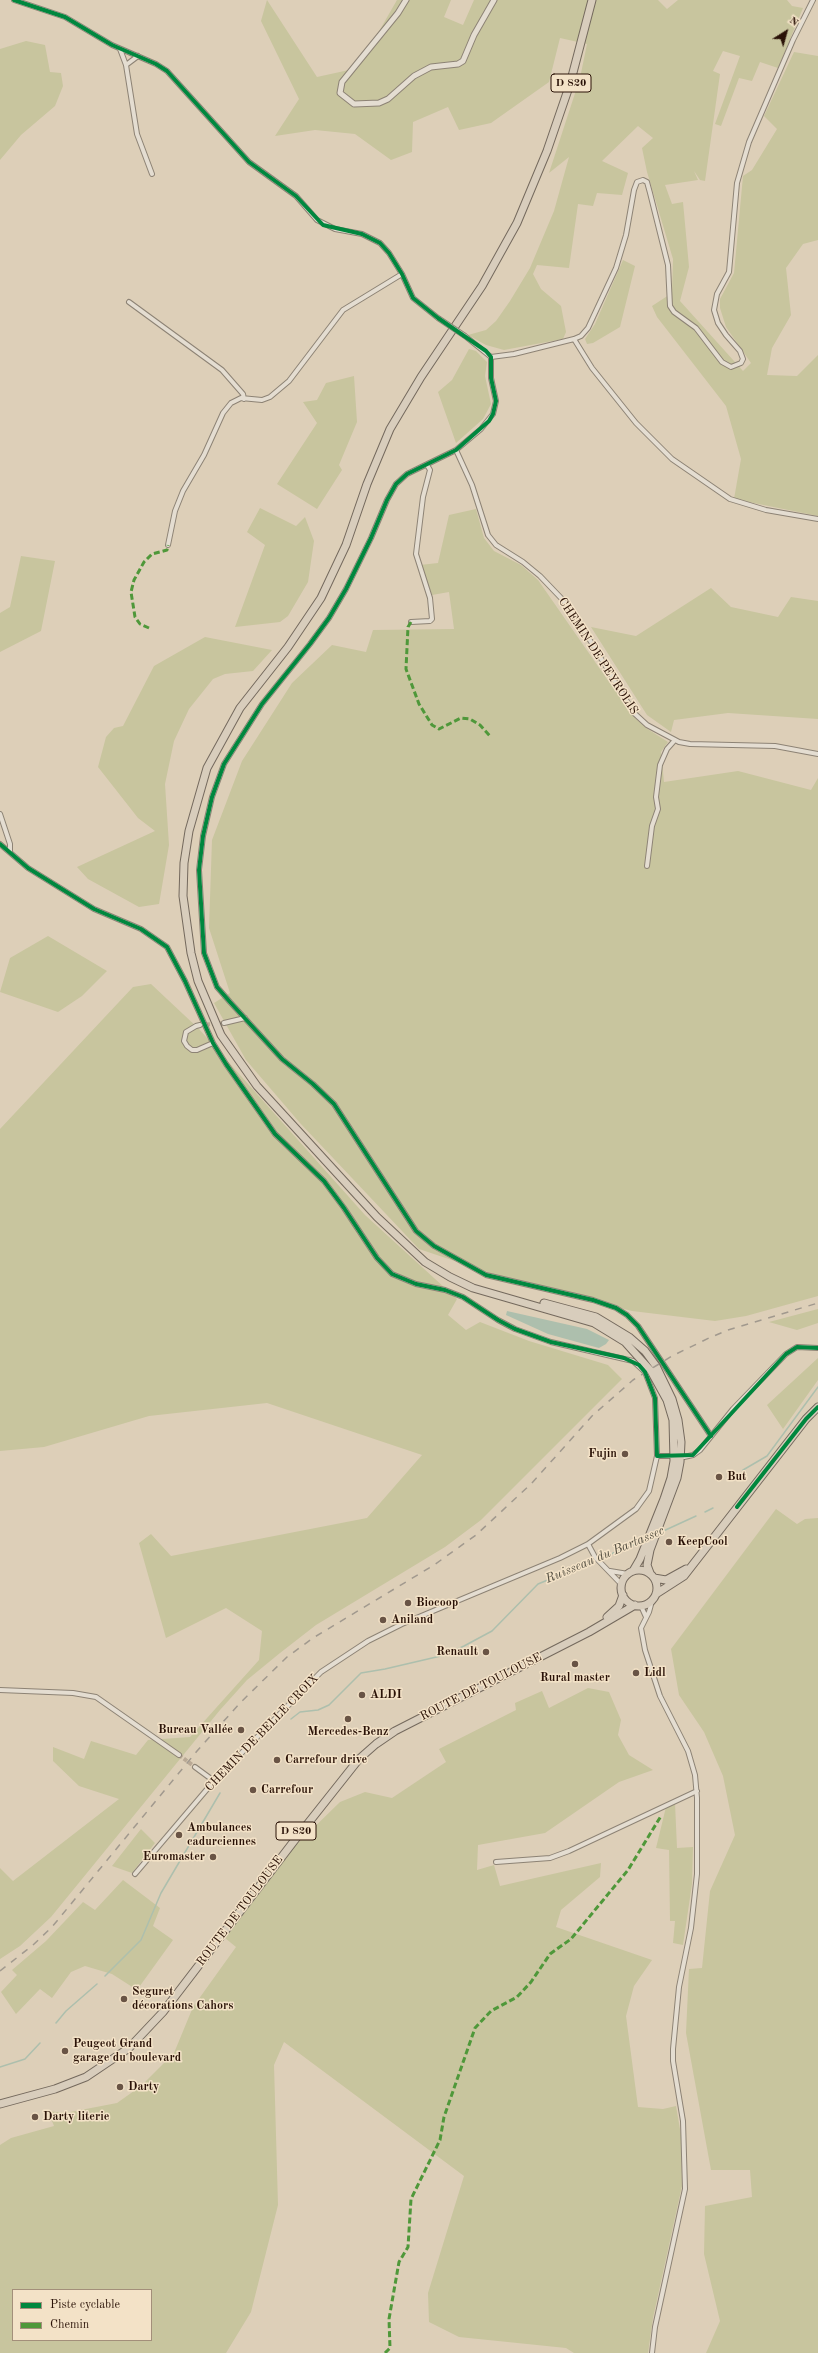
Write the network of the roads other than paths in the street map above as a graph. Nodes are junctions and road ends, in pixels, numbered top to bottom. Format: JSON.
{"nodes":[{"id":1,"x":14,"y":0,"type":"edge"},
{"id":2,"x":406,"y":0,"type":"edge"},
{"id":3,"x":494,"y":0,"type":"edge"},
{"id":4,"x":587,"y":0,"type":"edge"},
{"id":5,"x":592,"y":0,"type":"edge"},
{"id":6,"x":813,"y":0,"type":"edge"},
{"id":7,"x":579,"y":43,"type":"junction"},
{"id":8,"x":120,"y":49,"type":"junction"},
{"id":9,"x":138,"y":56,"type":"junction"},
{"id":10,"x":126,"y":65,"type":"junction"},
{"id":11,"x":152,"y":174,"type":"dead end"},
{"id":12,"x":402,"y":274,"type":"junction"},
{"id":13,"x":129,"y":302,"type":"dead end"},
{"id":14,"x":574,"y":340,"type":"junction"},
{"id":15,"x":491,"y":357,"type":"junction"},
{"id":16,"x":244,"y":399,"type":"junction"},
{"id":17,"x":456,"y":450,"type":"junction"},
{"id":18,"x":427,"y":465,"type":"junction"},
{"id":19,"x":818,"y":519,"type":"edge"},
{"id":20,"x":168,"y":545,"type":"dead end"},
{"id":21,"x":411,"y":622,"type":"dead end"},
{"id":22,"x":676,"y":740,"type":"junction"},
{"id":23,"x":818,"y":754,"type":"edge"},
{"id":24,"x":0,"y":814,"type":"edge"},
{"id":25,"x":0,"y":844,"type":"edge"},
{"id":26,"x":10,"y":852,"type":"junction"},
{"id":27,"x":647,"y":866,"type":"dead end"},
{"id":28,"x":245,"y":1018,"type":"junction"},
{"id":29,"x":224,"y":1023,"type":"tunnel mouth"},
{"id":30,"x":200,"y":1025,"type":"tunnel mouth"},
{"id":31,"x":213,"y":1043,"type":"junction"},
{"id":32,"x":818,"y":1348,"type":"edge"},
{"id":33,"x":818,"y":1407,"type":"edge"},
{"id":34,"x":711,"y":1436,"type":"junction"},
{"id":35,"x":657,"y":1456,"type":"junction"},
{"id":36,"x":672,"y":1456,"type":"dead end"},
{"id":37,"x":684,"y":1457,"type":"dead end"},
{"id":38,"x":588,"y":1544,"type":"junction"},
{"id":39,"x":647,"y":1549,"type":"junction"},
{"id":40,"x":692,"y":1564,"type":"junction"},
{"id":41,"x":610,"y":1571,"type":"junction"},
{"id":42,"x":630,"y":1573,"type":"junction"},
{"id":43,"x":652,"y":1576,"type":"junction"},
{"id":44,"x":622,"y":1585,"type":"junction"},
{"id":45,"x":656,"y":1594,"type":"junction"},
{"id":46,"x":623,"y":1595,"type":"junction"},
{"id":47,"x":652,"y":1601,"type":"junction"},
{"id":48,"x":638,"y":1605,"type":"junction"},
{"id":49,"x":646,"y":1617,"type":"junction"},
{"id":50,"x":0,"y":1690,"type":"edge"},
{"id":51,"x":179,"y":1755,"type":"tunnel mouth"},
{"id":52,"x":195,"y":1767,"type":"tunnel mouth"},
{"id":53,"x":214,"y":1781,"type":"junction"},
{"id":54,"x":697,"y":1791,"type":"junction"},
{"id":55,"x":496,"y":1862,"type":"dead end"},
{"id":56,"x":135,"y":1874,"type":"dead end"},
{"id":57,"x":0,"y":2099,"type":"edge"},
{"id":58,"x":0,"y":2104,"type":"edge"},
{"id":59,"x":652,"y":2353,"type":"edge"}],
"edges":[{"from":1,"to":8,"type":"street"},
{"from":2,"to":3,"type":"street"},
{"from":4,"to":7,"type":"main road","number":"D 820"},
{"from":5,"to":7,"type":"main road","number":"D 820"},
{"from":6,"to":14,"type":"street"},
{"from":7,"to":39,"type":"main road","number":"D 820"},
{"from":8,"to":9,"type":"street"},
{"from":8,"to":10,"type":"street"},
{"from":9,"to":10,"type":"street"},
{"from":9,"to":12,"type":"street"},
{"from":10,"to":11,"type":"street"},
{"from":12,"to":15,"type":"street","bridge":true},
{"from":12,"to":16,"type":"street"},
{"from":13,"to":16,"type":"street"},
{"from":14,"to":15,"type":"street"},
{"from":14,"to":19,"type":"street"},
{"from":15,"to":17,"type":"street"},
{"from":16,"to":20,"type":"street"},
{"from":17,"to":18,"type":"street"},
{"from":17,"to":22,"type":"street","name":"CHEMIN DE PEYROLIS"},
{"from":18,"to":21,"type":"street"},
{"from":18,"to":28,"type":"street"},
{"from":22,"to":23,"type":"street","name":"CHEMIN DE PEYROLIS"},
{"from":22,"to":27,"type":"street"},
{"from":24,"to":26,"type":"street"},
{"from":25,"to":26,"type":"street","name":"CHEMIN DE BELLE CROIX"},
{"from":26,"to":31,"type":"street","name":"CHEMIN DE BELLE CROIX"},
{"from":28,"to":29,"type":"street"},
{"from":28,"to":34,"type":"street"},
{"from":30,"to":31,"type":"street"},
{"from":31,"to":35,"type":"street","name":"CHEMIN DE BELLE CROIX"},
{"from":32,"to":34,"type":"street"},
{"from":33,"to":40,"type":"main road"},
{"from":34,"to":37,"type":"street"},
{"from":35,"to":36,"type":"street"},
{"from":35,"to":38,"type":"street","name":"CHEMIN DE BELLE CROIX"},
{"from":38,"to":41,"type":"street"},
{"from":38,"to":53,"type":"street","name":"CHEMIN DE BELLE CROIX"},
{"from":39,"to":42,"type":"main road","number":"D 820"},
{"from":39,"to":43,"type":"main road","number":"D 820"},
{"from":40,"to":43,"type":"main road"},
{"from":40,"to":45,"type":"main road"},
{"from":41,"to":42,"type":"street"},
{"from":41,"to":44,"type":"street"},
{"from":42,"to":43,"type":"main road"},
{"from":42,"to":44,"type":"main road"},
{"from":43,"to":45,"type":"main road"},
{"from":44,"to":46,"type":"main road"},
{"from":45,"to":47,"type":"main road"},
{"from":46,"to":48,"type":"main road"},
{"from":46,"to":57,"type":"main road","name":"ROUTE DE TOULOUSE","number":"D 820"},
{"from":47,"to":48,"type":"main road"},
{"from":47,"to":49,"type":"street"},
{"from":48,"to":49,"type":"street"},
{"from":48,"to":58,"type":"main road","name":"ROUTE DE TOULOUSE","number":"D 820"},
{"from":49,"to":54,"type":"street"},
{"from":50,"to":51,"type":"street"},
{"from":52,"to":53,"type":"street"},
{"from":53,"to":56,"type":"street","name":"CHEMIN DE BELLE CROIX"},
{"from":54,"to":55,"type":"street"},
{"from":54,"to":59,"type":"street"}]}
